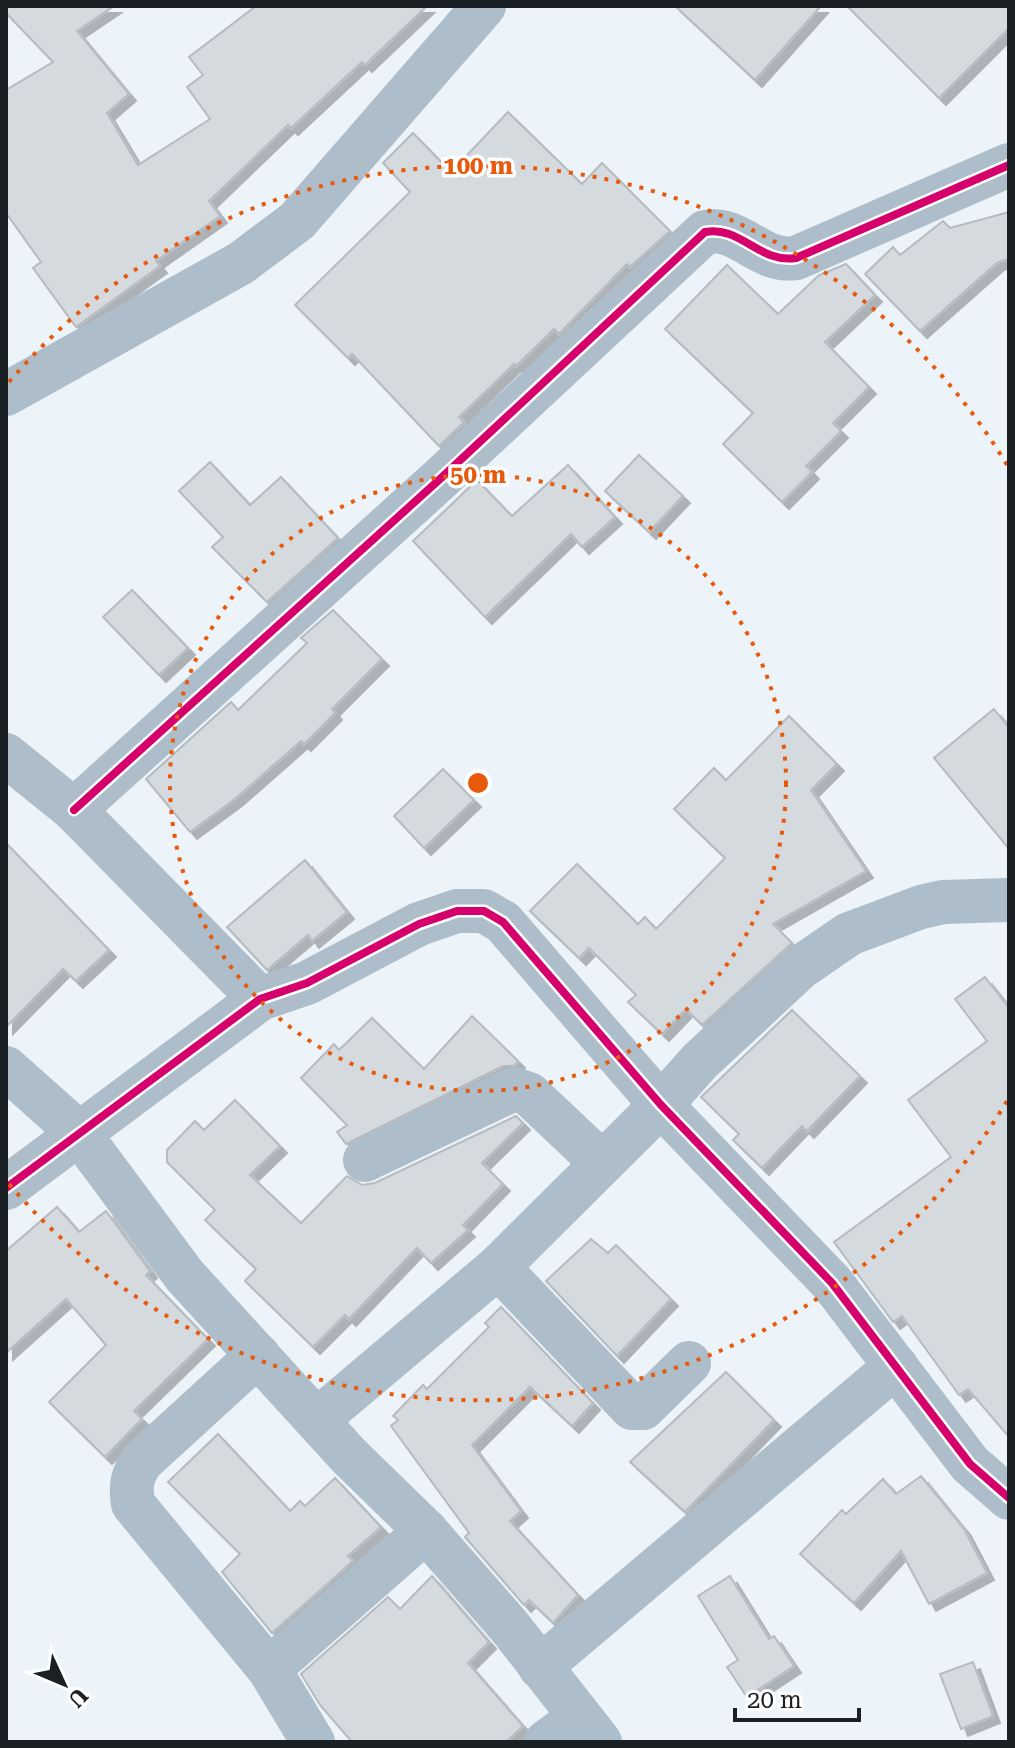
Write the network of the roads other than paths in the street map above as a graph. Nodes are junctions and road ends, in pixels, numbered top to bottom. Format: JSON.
{"nodes":[{"id":1,"x":484,"y":6,"type":"edge"},
{"id":2,"x":1009,"y":165,"type":"edge"},
{"id":3,"x":6,"y":394,"type":"edge"},
{"id":4,"x":6,"y":755,"type":"edge"},
{"id":5,"x":74,"y":810,"type":"junction"},
{"id":6,"x":1009,"y":900,"type":"edge"},
{"id":7,"x":260,"y":999,"type":"junction"},
{"id":8,"x":6,"y":1068,"type":"edge"},
{"id":9,"x":661,"y":1105,"type":"junction"},
{"id":10,"x":79,"y":1133,"type":"junction"},
{"id":11,"x":365,"y":1160,"type":"dead end"},
{"id":12,"x":602,"y":1163,"type":"junction"},
{"id":13,"x":6,"y":1188,"type":"edge"},
{"id":14,"x":498,"y":1267,"type":"junction"},
{"id":15,"x":258,"y":1355,"type":"junction"},
{"id":16,"x":689,"y":1363,"type":"dead end"},
{"id":17,"x":896,"y":1366,"type":"junction"},
{"id":18,"x":318,"y":1419,"type":"junction"},
{"id":19,"x":1009,"y":1498,"type":"edge"},
{"id":20,"x":426,"y":1531,"type":"junction"},
{"id":21,"x":540,"y":1667,"type":"junction"},
{"id":22,"x":269,"y":1669,"type":"junction"},
{"id":23,"x":575,"y":1734,"type":"edge"},
{"id":24,"x":313,"y":1742,"type":"edge"}],
"edges":[{"from":1,"to":3,"type":"street"},
{"from":2,"to":5,"type":"street"},
{"from":4,"to":5,"type":"street"},
{"from":5,"to":7,"type":"street"},
{"from":6,"to":9,"type":"street"},
{"from":7,"to":9,"type":"street"},
{"from":7,"to":10,"type":"street"},
{"from":8,"to":10,"type":"street"},
{"from":9,"to":12,"type":"street"},
{"from":9,"to":17,"type":"street"},
{"from":10,"to":13,"type":"street"},
{"from":10,"to":15,"type":"street"},
{"from":11,"to":12,"type":"street"},
{"from":12,"to":14,"type":"street"},
{"from":14,"to":16,"type":"street"},
{"from":14,"to":18,"type":"street"},
{"from":15,"to":18,"type":"street"},
{"from":15,"to":22,"type":"street"},
{"from":17,"to":19,"type":"street"},
{"from":17,"to":21,"type":"street"},
{"from":18,"to":20,"type":"street"},
{"from":20,"to":21,"type":"street"},
{"from":20,"to":22,"type":"street"},
{"from":21,"to":23,"type":"street"},
{"from":22,"to":24,"type":"street"}]}
